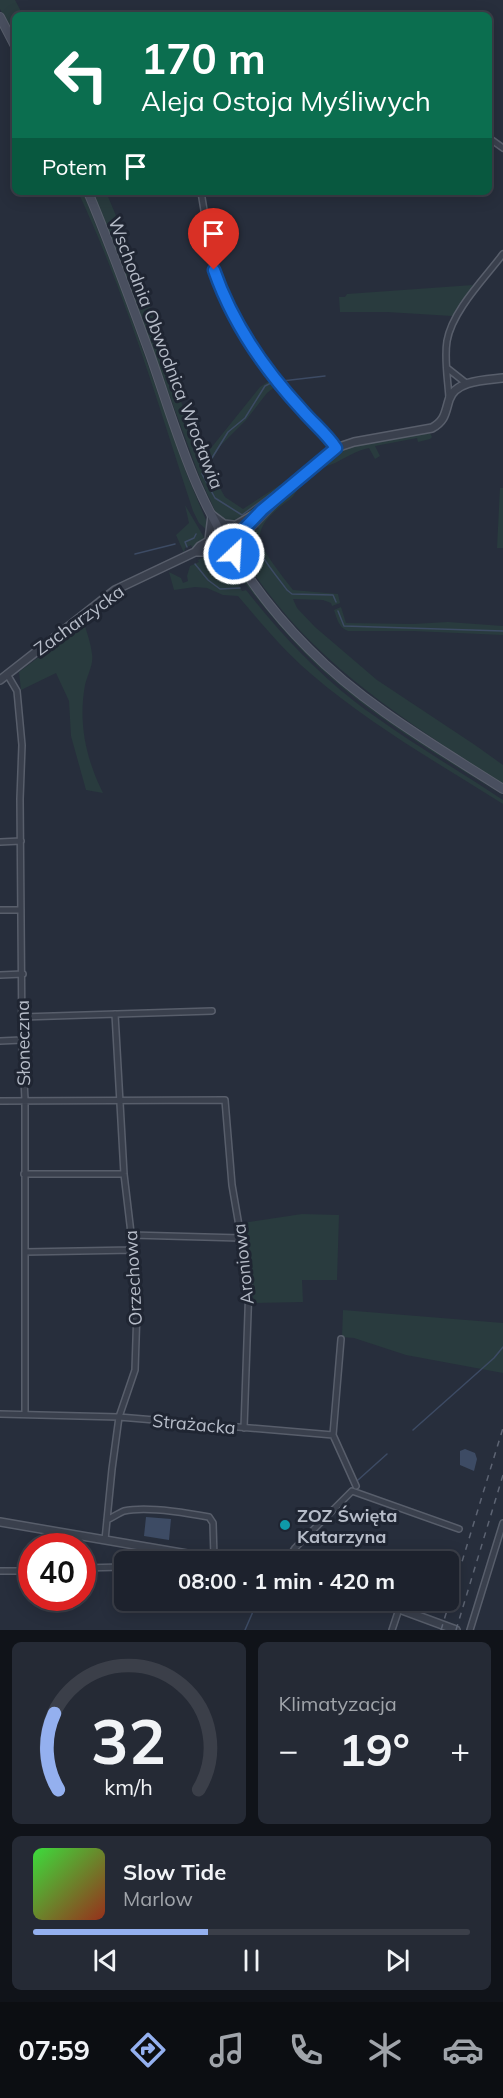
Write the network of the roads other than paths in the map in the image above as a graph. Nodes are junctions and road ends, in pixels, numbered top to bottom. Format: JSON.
{"nodes":[{"id":1,"x":0,"y":17,"type":"edge"},
{"id":2,"x":12,"y":40,"type":"edge"},
{"id":3,"x":89,"y":195,"type":"edge"},
{"id":4,"x":202,"y":195,"type":"edge"},
{"id":5,"x":503,"y":254,"type":"edge"},
{"id":6,"x":447,"y":368,"type":"junction"},
{"id":7,"x":503,"y":378,"type":"edge"},
{"id":8,"x":466,"y":383,"type":"junction"},
{"id":9,"x":449,"y":398,"type":"junction"},
{"id":10,"x":336,"y":448,"type":"junction"},
{"id":11,"x":262,"y":510,"type":"junction"},
{"id":12,"x":212,"y":515,"type":"junction"},
{"id":13,"x":235,"y":525,"type":"junction"},
{"id":14,"x":243,"y":530,"type":"junction"},
{"id":15,"x":224,"y":537,"type":"junction"},
{"id":16,"x":209,"y":540,"type":"junction"},
{"id":17,"x":195,"y":552,"type":"junction"},
{"id":18,"x":234,"y":554,"type":"junction"},
{"id":19,"x":7,"y":674,"type":"junction"},
{"id":20,"x":0,"y":680,"type":"edge"},
{"id":21,"x":503,"y":789,"type":"edge"},
{"id":22,"x":21,"y":841,"type":"junction"},
{"id":23,"x":0,"y":842,"type":"edge"},
{"id":24,"x":0,"y":910,"type":"edge"},
{"id":25,"x":21,"y":910,"type":"junction"},
{"id":26,"x":22,"y":974,"type":"junction"},
{"id":27,"x":0,"y":975,"type":"edge"},
{"id":28,"x":212,"y":1011,"type":"dead end"},
{"id":29,"x":115,"y":1014,"type":"junction"},
{"id":30,"x":22,"y":1017,"type":"junction"},
{"id":31,"x":22,"y":1040,"type":"junction"},
{"id":32,"x":0,"y":1041,"type":"edge"},
{"id":33,"x":25,"y":1100,"type":"junction"},
{"id":34,"x":0,"y":1101,"type":"edge"},
{"id":35,"x":120,"y":1101,"type":"junction"},
{"id":36,"x":124,"y":1173,"type":"junction"},
{"id":37,"x":24,"y":1174,"type":"junction"},
{"id":38,"x":131,"y":1234,"type":"junction"},
{"id":39,"x":241,"y":1238,"type":"junction"},
{"id":40,"x":133,"y":1250,"type":"junction"},
{"id":41,"x":25,"y":1252,"type":"junction"},
{"id":42,"x":340,"y":1339,"type":"dead end"},
{"id":43,"x":0,"y":1414,"type":"edge"},
{"id":44,"x":25,"y":1414,"type":"junction"},
{"id":45,"x":119,"y":1417,"type":"junction"},
{"id":46,"x":244,"y":1428,"type":"junction"},
{"id":47,"x":333,"y":1435,"type":"junction"},
{"id":48,"x":356,"y":1486,"type":"dead end"},
{"id":49,"x":108,"y":1520,"type":"junction"},
{"id":50,"x":0,"y":1522,"type":"edge"},
{"id":51,"x":503,"y":1523,"type":"edge"},
{"id":52,"x":459,"y":1530,"type":"dead end"},
{"id":53,"x":105,"y":1540,"type":"junction"},
{"id":54,"x":171,"y":1551,"type":"edge"},
{"id":55,"x":214,"y":1551,"type":"edge"},
{"id":56,"x":293,"y":1551,"type":"edge"},
{"id":57,"x":114,"y":1567,"type":"edge"},
{"id":58,"x":96,"y":1568,"type":"edge"},
{"id":59,"x":0,"y":1571,"type":"edge"},
{"id":60,"x":18,"y":1571,"type":"edge"},
{"id":61,"x":398,"y":1611,"type":"edge"},
{"id":62,"x":404,"y":1611,"type":"edge"},
{"id":63,"x":392,"y":1630,"type":"edge"},
{"id":64,"x":456,"y":1630,"type":"edge"},
{"id":65,"x":470,"y":1630,"type":"edge"}],
"edges":[{"from":1,"to":2,"type":"main road"},
{"from":3,"to":12,"type":"main road","name":"Wschodnia Obwodnica Wrocławia"},
{"from":4,"to":10,"type":"street"},
{"from":5,"to":6,"type":"street"},
{"from":6,"to":8,"type":"street"},
{"from":6,"to":9,"type":"street"},
{"from":7,"to":8,"type":"street"},
{"from":8,"to":9,"type":"street"},
{"from":9,"to":10,"type":"street"},
{"from":10,"to":11,"type":"street","name":"Zacharzycka"},
{"from":11,"to":13,"type":"street","name":"Zacharzycka"},
{"from":11,"to":14,"type":"street","name":"Zacharzycka"},
{"from":12,"to":13,"type":"street"},
{"from":12,"to":15,"type":"main road","name":"Wschodnia Obwodnica Wrocławia"},
{"from":12,"to":16,"type":"street"},
{"from":13,"to":15,"type":"street","name":"Zacharzycka"},
{"from":14,"to":15,"type":"street","name":"Zacharzycka"},
{"from":14,"to":18,"type":"street"},
{"from":15,"to":16,"type":"street","name":"Zacharzycka"},
{"from":15,"to":17,"type":"street","name":"Zacharzycka"},
{"from":15,"to":18,"type":"main road","name":"Wschodnia Obwodnica Wrocławia"},
{"from":16,"to":17,"type":"street","name":"Zacharzycka"},
{"from":17,"to":19,"type":"street","name":"Zacharzycka"},
{"from":18,"to":21,"type":"main road","name":"Wschodnia Obwodnica Wrocławia"},
{"from":19,"to":20,"type":"street","name":"Zacharzycka"},
{"from":19,"to":22,"type":"street","name":"Słoneczna"},
{"from":22,"to":23,"type":"street"},
{"from":22,"to":25,"type":"street","name":"Słoneczna"},
{"from":24,"to":25,"type":"street"},
{"from":25,"to":26,"type":"street","name":"Słoneczna"},
{"from":26,"to":27,"type":"street"},
{"from":26,"to":30,"type":"street","name":"Słoneczna"},
{"from":28,"to":29,"type":"street"},
{"from":29,"to":30,"type":"street"},
{"from":29,"to":35,"type":"street","name":"Orzechowa"},
{"from":30,"to":31,"type":"street","name":"Słoneczna"},
{"from":31,"to":32,"type":"street"},
{"from":31,"to":33,"type":"street","name":"Słoneczna"},
{"from":33,"to":34,"type":"street"},
{"from":33,"to":35,"type":"street"},
{"from":33,"to":37,"type":"street","name":"Słoneczna"},
{"from":35,"to":36,"type":"street","name":"Orzechowa"},
{"from":35,"to":39,"type":"street","name":"Aroniowa"},
{"from":36,"to":37,"type":"street"},
{"from":36,"to":38,"type":"street","name":"Orzechowa"},
{"from":37,"to":41,"type":"street","name":"Słoneczna"},
{"from":38,"to":39,"type":"street"},
{"from":38,"to":40,"type":"street","name":"Orzechowa"},
{"from":39,"to":46,"type":"street","name":"Aroniowa"},
{"from":40,"to":41,"type":"street"},
{"from":40,"to":45,"type":"street","name":"Orzechowa"},
{"from":41,"to":44,"type":"street","name":"Słoneczna"},
{"from":42,"to":47,"type":"street"},
{"from":43,"to":44,"type":"street","name":"Strażacka"},
{"from":44,"to":45,"type":"street","name":"Strażacka"},
{"from":45,"to":46,"type":"street","name":"Strażacka"},
{"from":45,"to":49,"type":"street","name":"Orzechowa"},
{"from":46,"to":47,"type":"street","name":"Strażacka"},
{"from":47,"to":48,"type":"street"},
{"from":49,"to":53,"type":"street","name":"Orzechowa"},
{"from":49,"to":55,"type":"street"},
{"from":50,"to":53,"type":"street"},
{"from":51,"to":65,"type":"street"},
{"from":52,"to":56,"type":"street"},
{"from":53,"to":54,"type":"street"},
{"from":57,"to":58,"type":"street"},
{"from":59,"to":60,"type":"street"},
{"from":61,"to":63,"type":"street"},
{"from":62,"to":64,"type":"street"}]}
